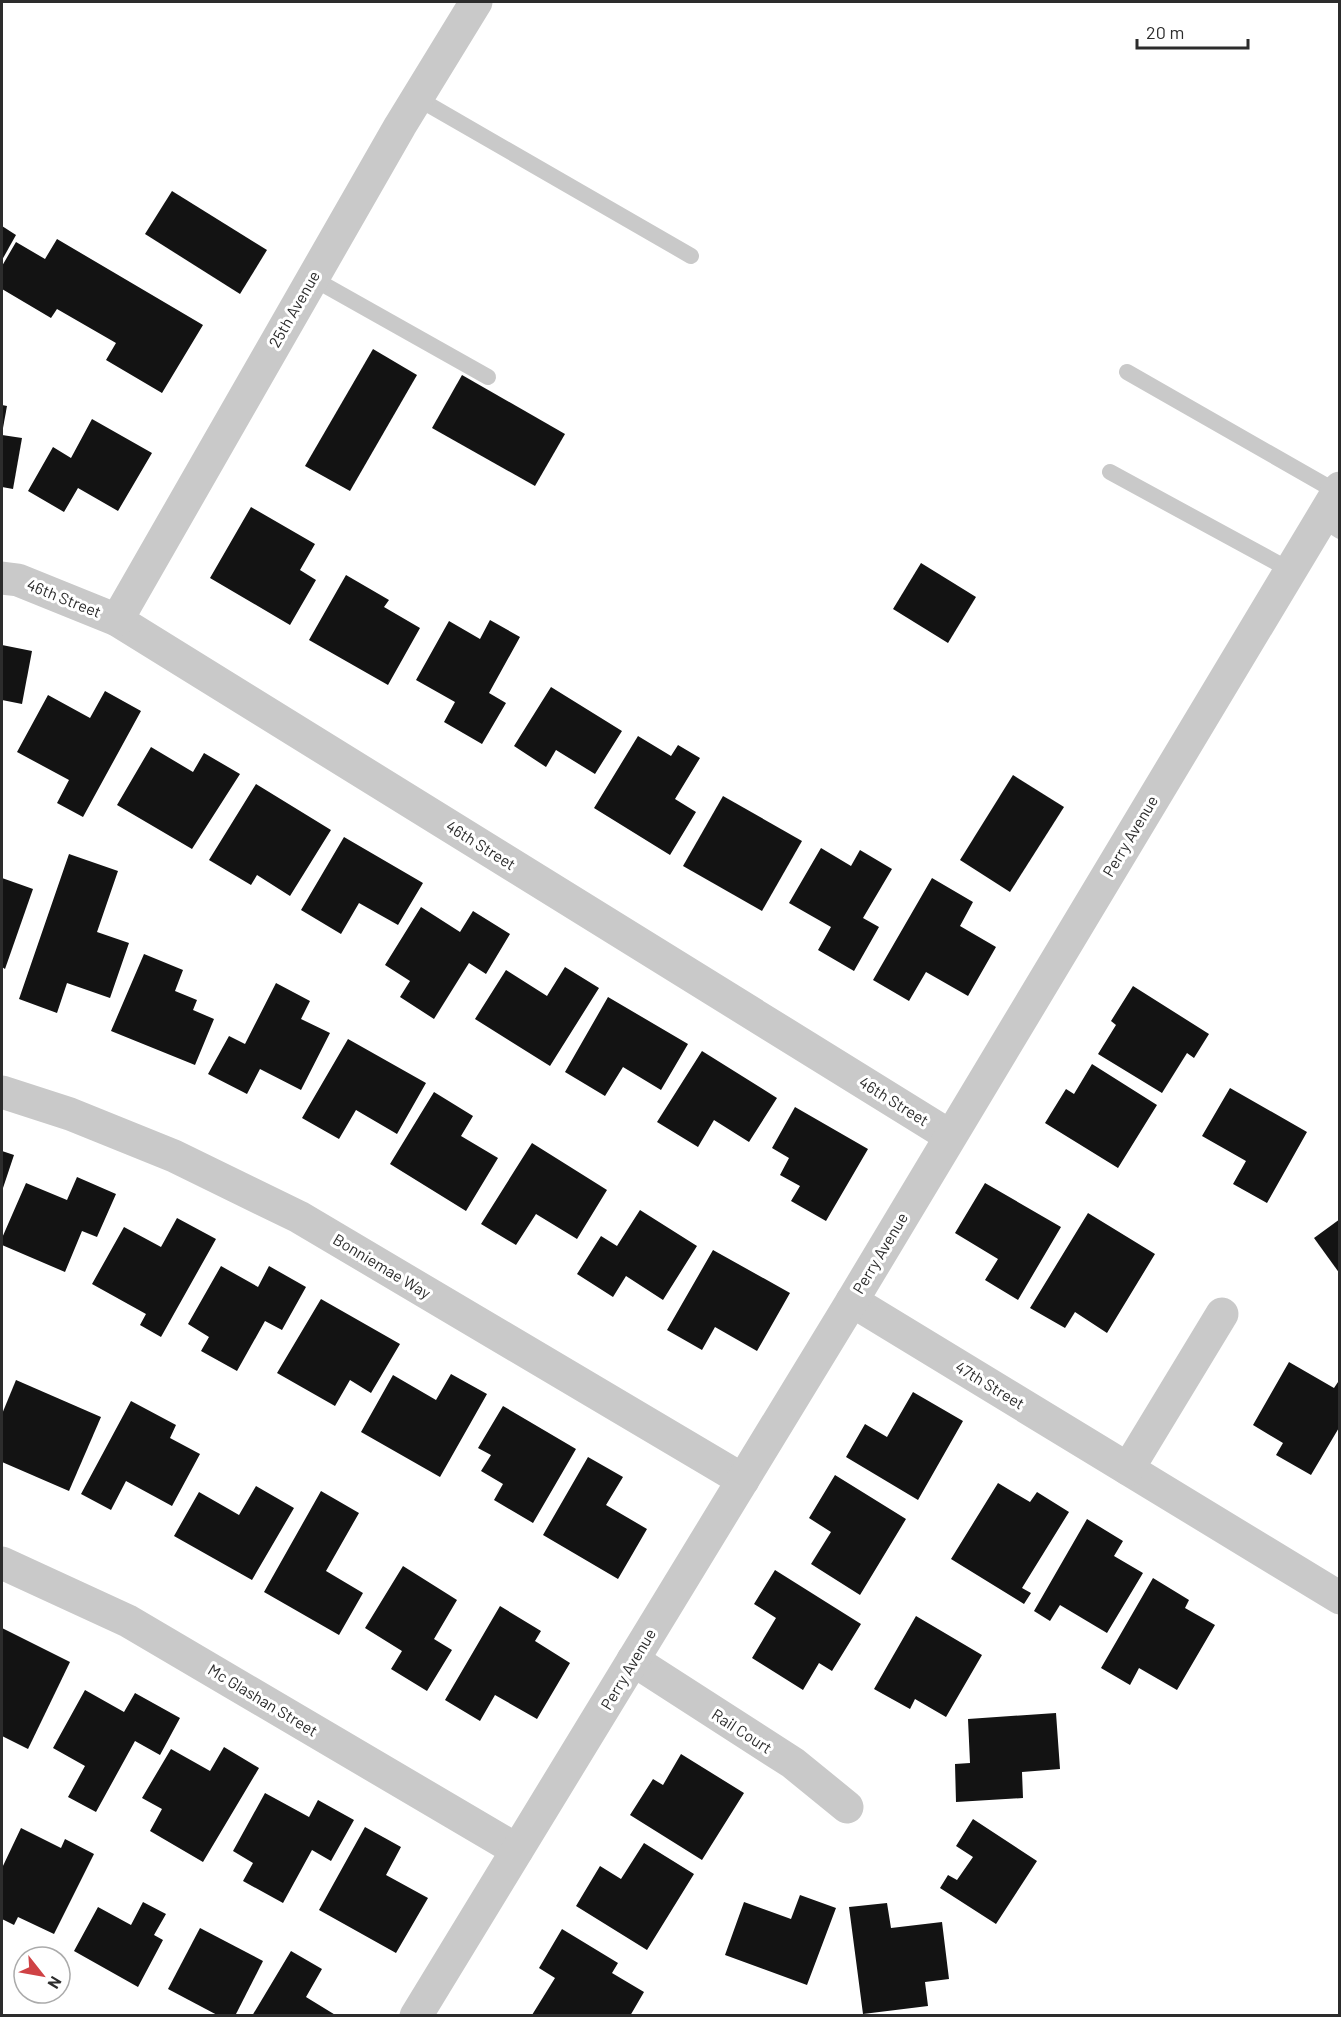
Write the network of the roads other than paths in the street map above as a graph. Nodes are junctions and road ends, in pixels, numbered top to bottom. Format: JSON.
{"nodes":[{"id":1,"x":476,"y":2,"type":"edge"},
{"id":2,"x":417,"y":98,"type":"junction"},
{"id":3,"x":691,"y":256,"type":"dead end"},
{"id":4,"x":312,"y":278,"type":"junction"},
{"id":5,"x":1127,"y":372,"type":"dead end"},
{"id":6,"x":488,"y":377,"type":"dead end"},
{"id":7,"x":1110,"y":472,"type":"dead end"},
{"id":8,"x":1338,"y":490,"type":"edge"},
{"id":9,"x":1330,"y":525,"type":"edge"},
{"id":10,"x":1290,"y":570,"type":"junction"},
{"id":11,"x":2,"y":578,"type":"edge"},
{"id":12,"x":117,"y":620,"type":"junction"},
{"id":13,"x":2,"y":1092,"type":"edge"},
{"id":14,"x":950,"y":1136,"type":"junction"},
{"id":15,"x":852,"y":1300,"type":"junction"},
{"id":16,"x":1222,"y":1314,"type":"dead end"},
{"id":17,"x":1128,"y":1469,"type":"junction"},
{"id":18,"x":743,"y":1480,"type":"junction"},
{"id":19,"x":2,"y":1563,"type":"edge"},
{"id":20,"x":1340,"y":1598,"type":"edge"},
{"id":21,"x":633,"y":1660,"type":"junction"},
{"id":22,"x":847,"y":1807,"type":"dead end"},
{"id":23,"x":517,"y":1850,"type":"junction"},
{"id":24,"x":416,"y":2016,"type":"edge"}],
"edges":[{"from":1,"to":2,"type":"street","name":"25th Avenue"},
{"from":2,"to":3,"type":"lane"},
{"from":2,"to":4,"type":"street","name":"25th Avenue"},
{"from":4,"to":6,"type":"lane"},
{"from":4,"to":12,"type":"street","name":"25th Avenue"},
{"from":5,"to":8,"type":"lane"},
{"from":7,"to":10,"type":"lane"},
{"from":8,"to":9,"type":"street","name":"Perry Avenue"},
{"from":9,"to":10,"type":"street","name":"Perry Avenue"},
{"from":10,"to":14,"type":"street","name":"Perry Avenue"},
{"from":11,"to":12,"type":"street","name":"46th Street"},
{"from":12,"to":14,"type":"street","name":"46th Street"},
{"from":13,"to":18,"type":"street","name":"Bonniemae Way"},
{"from":14,"to":15,"type":"street","name":"Perry Avenue"},
{"from":15,"to":17,"type":"street","name":"47th Street"},
{"from":15,"to":18,"type":"street","name":"Perry Avenue"},
{"from":16,"to":17,"type":"street"},
{"from":17,"to":20,"type":"street","name":"47th Street"},
{"from":18,"to":21,"type":"street","name":"Perry Avenue"},
{"from":19,"to":23,"type":"street","name":"Mc Glashan Street"},
{"from":21,"to":22,"type":"street","name":"Rail Court"},
{"from":21,"to":23,"type":"street","name":"Perry Avenue"},
{"from":23,"to":24,"type":"street","name":"Perry Avenue"}]}
